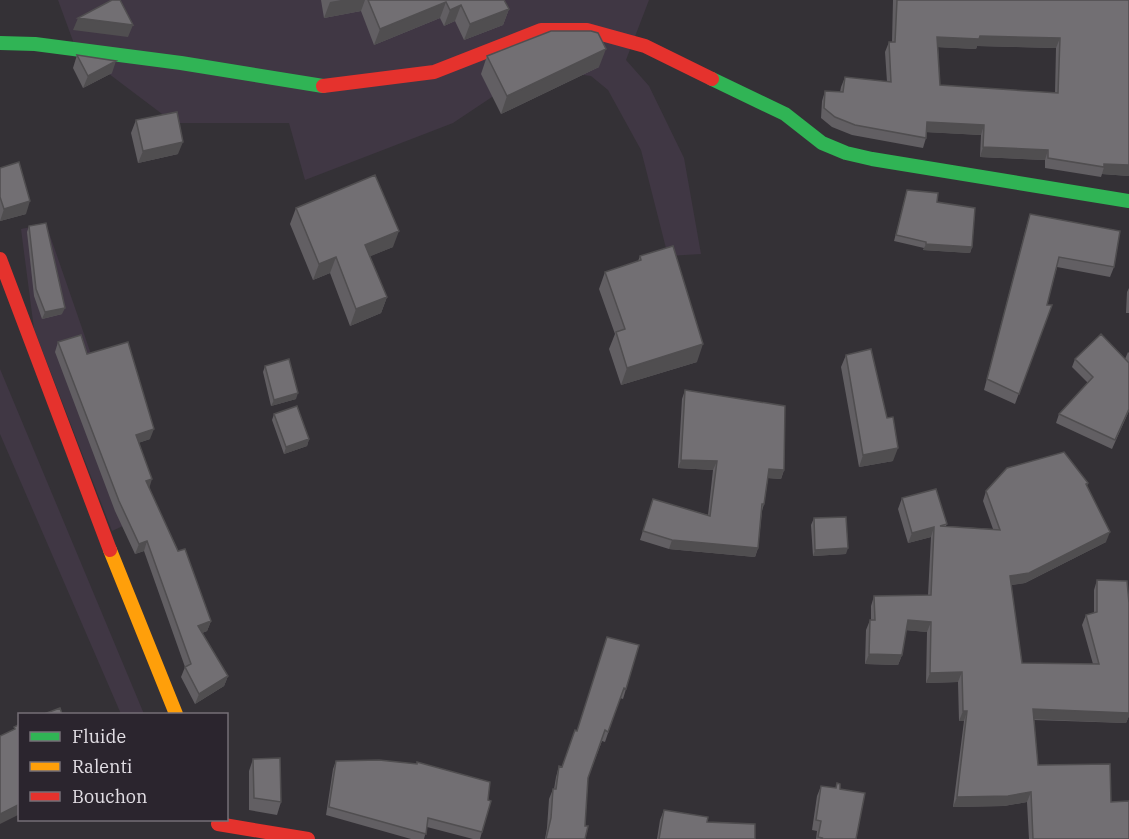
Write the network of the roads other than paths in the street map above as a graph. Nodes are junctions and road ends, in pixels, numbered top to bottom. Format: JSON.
{"nodes":[{"id":1,"x":0,"y":43,"type":"edge"},
{"id":2,"x":1129,"y":201,"type":"edge"},
{"id":3,"x":0,"y":259,"type":"edge"},
{"id":4,"x":176,"y":713,"type":"edge"},
{"id":5,"x":218,"y":824,"type":"dead end"},
{"id":6,"x":308,"y":839,"type":"edge"}],
"edges":[{"from":1,"to":2,"type":"street"},
{"from":3,"to":4,"type":"street"},
{"from":5,"to":6,"type":"street"}]}
